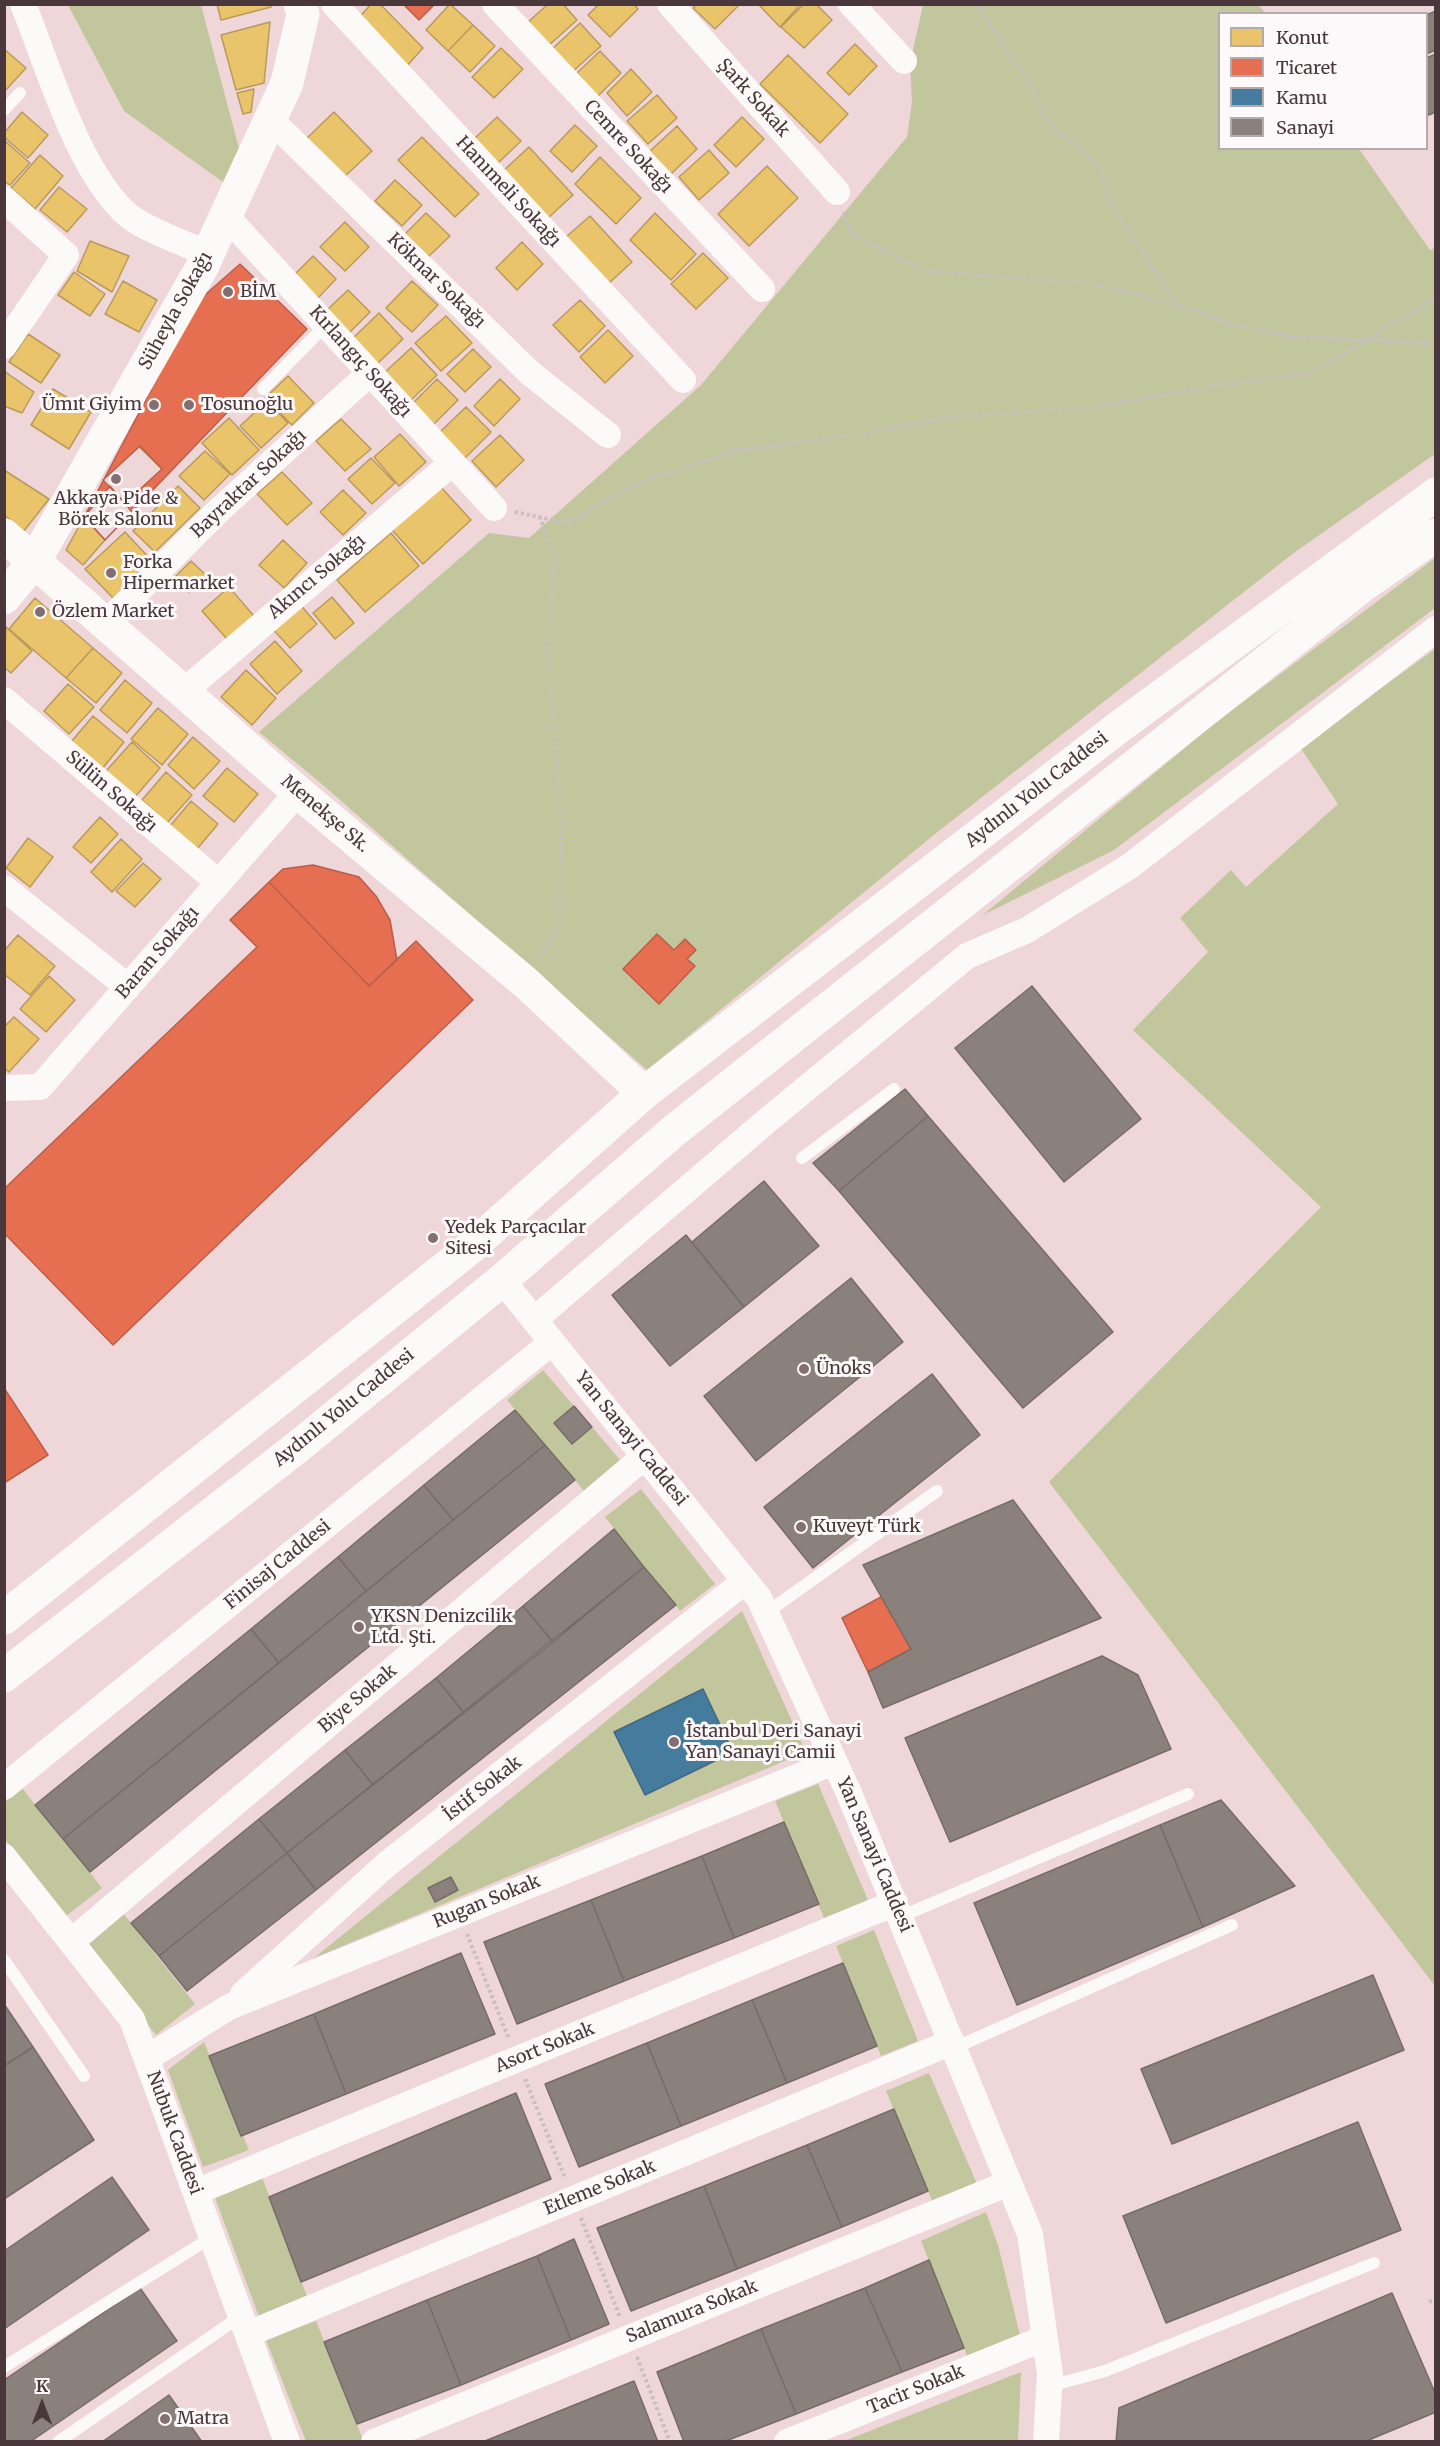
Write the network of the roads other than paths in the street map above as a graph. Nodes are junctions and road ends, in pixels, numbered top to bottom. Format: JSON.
{"nodes":[{"id":1,"x":23,"y":4,"type":"edge"},
{"id":2,"x":495,"y":4,"type":"edge"},
{"id":3,"x":670,"y":4,"type":"edge"},
{"id":4,"x":851,"y":4,"type":"edge"},
{"id":5,"x":313,"y":7,"type":"edge"},
{"id":6,"x":904,"y":61,"type":"dead end"},
{"id":7,"x":20,"y":93,"type":"dead end"},
{"id":8,"x":4,"y":110,"type":"edge"},
{"id":9,"x":270,"y":119,"type":"junction"},
{"id":10,"x":837,"y":192,"type":"road end"},
{"id":11,"x":4,"y":199,"type":"edge"},
{"id":12,"x":226,"y":216,"type":"junction"},
{"id":13,"x":208,"y":254,"type":"junction"},
{"id":14,"x":762,"y":289,"type":"dead end"},
{"id":15,"x":326,"y":325,"type":"junction"},
{"id":16,"x":4,"y":346,"type":"edge"},
{"id":17,"x":370,"y":373,"type":"junction"},
{"id":18,"x":683,"y":380,"type":"dead end"},
{"id":19,"x":263,"y":389,"type":"dead end"},
{"id":20,"x":608,"y":435,"type":"dead end"},
{"id":21,"x":452,"y":463,"type":"junction"},
{"id":22,"x":1436,"y":494,"type":"edge"},
{"id":23,"x":494,"y":508,"type":"road end"},
{"id":24,"x":4,"y":535,"type":"edge"},
{"id":25,"x":1436,"y":535,"type":"edge"},
{"id":26,"x":34,"y":562,"type":"junction"},
{"id":27,"x":4,"y":598,"type":"edge"},
{"id":28,"x":105,"y":624,"type":"junction"},
{"id":29,"x":1436,"y":629,"type":"edge"},
{"id":30,"x":183,"y":692,"type":"junction"},
{"id":31,"x":4,"y":700,"type":"edge"},
{"id":32,"x":298,"y":792,"type":"junction"},
{"id":33,"x":219,"y":883,"type":"junction"},
{"id":34,"x":4,"y":888,"type":"edge"},
{"id":35,"x":128,"y":987,"type":"junction"},
{"id":36,"x":4,"y":1088,"type":"edge"},
{"id":37,"x":894,"y":1089,"type":"dead end"},
{"id":38,"x":644,"y":1094,"type":"junction"},
{"id":39,"x":676,"y":1129,"type":"junction"},
{"id":40,"x":802,"y":1158,"type":"dead end"},
{"id":41,"x":502,"y":1280,"type":"junction"},
{"id":42,"x":534,"y":1320,"type":"junction"},
{"id":43,"x":552,"y":1342,"type":"junction"},
{"id":44,"x":645,"y":1456,"type":"junction"},
{"id":45,"x":937,"y":1491,"type":"dead end"},
{"id":46,"x":745,"y":1581,"type":"junction"},
{"id":47,"x":766,"y":1613,"type":"junction"},
{"id":48,"x":4,"y":1618,"type":"edge"},
{"id":49,"x":4,"y":1676,"type":"edge"},
{"id":50,"x":834,"y":1762,"type":"junction"},
{"id":51,"x":4,"y":1787,"type":"edge"},
{"id":52,"x":1188,"y":1794,"type":"dead end"},
{"id":53,"x":4,"y":1857,"type":"edge"},
{"id":54,"x":897,"y":1910,"type":"junction"},
{"id":55,"x":1232,"y":1925,"type":"dead end"},
{"id":56,"x":71,"y":1942,"type":"junction"},
{"id":57,"x":4,"y":1960,"type":"edge"},
{"id":58,"x":229,"y":2007,"type":"junction"},
{"id":59,"x":953,"y":2045,"type":"junction"},
{"id":60,"x":147,"y":2058,"type":"junction"},
{"id":61,"x":84,"y":2076,"type":"dead end"},
{"id":62,"x":1009,"y":2183,"type":"junction"},
{"id":63,"x":196,"y":2192,"type":"junction"},
{"id":64,"x":212,"y":2237,"type":"junction"},
{"id":65,"x":1374,"y":2263,"type":"dead end"},
{"id":66,"x":244,"y":2325,"type":"junction"},
{"id":67,"x":1045,"y":2338,"type":"junction"},
{"id":68,"x":4,"y":2367,"type":"edge"},
{"id":69,"x":1050,"y":2386,"type":"junction"},
{"id":70,"x":286,"y":2441,"type":"edge"},
{"id":71,"x":58,"y":2442,"type":"edge"},
{"id":72,"x":374,"y":2442,"type":"edge"},
{"id":73,"x":787,"y":2442,"type":"edge"},
{"id":74,"x":1046,"y":2442,"type":"edge"}],
"edges":[{"from":1,"to":13,"type":"street"},
{"from":2,"to":14,"type":"street","name":"Cemre Sokağı"},
{"from":3,"to":10,"type":"street","name":"Şark Sokak"},
{"from":4,"to":6,"type":"street"},
{"from":5,"to":9,"type":"main road","name":"Süheyla Sokağı"},
{"from":5,"to":18,"type":"street","name":"Hanımeli Sokağı"},
{"from":7,"to":8,"type":"lane"},
{"from":9,"to":12,"type":"main road","name":"Süheyla Sokağı"},
{"from":9,"to":20,"type":"street","name":"Köknar Sokağı"},
{"from":11,"to":16,"type":"street"},
{"from":12,"to":13,"type":"main road","name":"Süheyla Sokağı"},
{"from":12,"to":15,"type":"street","name":"Kırlangıç Sokağı"},
{"from":13,"to":26,"type":"main road","name":"Süheyla Sokağı"},
{"from":15,"to":17,"type":"street","name":"Kırlangıç Sokağı"},
{"from":15,"to":19,"type":"lane"},
{"from":17,"to":21,"type":"street","name":"Kırlangıç Sokağı"},
{"from":17,"to":28,"type":"street","name":"Bayraktar Sokağı"},
{"from":21,"to":23,"type":"street","name":"Kırlangıç Sokağı"},
{"from":21,"to":30,"type":"street","name":"Akıncı Sokağı"},
{"from":22,"to":38,"type":"main road","name":"Aydınlı Yolu Caddesi"},
{"from":24,"to":26,"type":"main road","name":"Menekşe Sk."},
{"from":25,"to":39,"type":"main road","name":"Aydınlı Yolu Caddesi"},
{"from":26,"to":27,"type":"main road","name":"Süheyla Sokağı"},
{"from":26,"to":28,"type":"main road","name":"Menekşe Sk."},
{"from":28,"to":30,"type":"main road","name":"Menekşe Sk."},
{"from":29,"to":42,"type":"street"},
{"from":30,"to":32,"type":"main road","name":"Menekşe Sk."},
{"from":31,"to":33,"type":"street","name":"Sülün Sokağı"},
{"from":32,"to":33,"type":"street","name":"Baran Sokağı"},
{"from":32,"to":38,"type":"main road","name":"Menekşe Sk."},
{"from":33,"to":35,"type":"street","name":"Baran Sokağı"},
{"from":34,"to":35,"type":"street"},
{"from":35,"to":36,"type":"street","name":"Baran Sokağı"},
{"from":37,"to":40,"type":"lane"},
{"from":38,"to":39,"type":"main road"},
{"from":38,"to":48,"type":"main road","name":"Aydınlı Yolu Caddesi"},
{"from":39,"to":41,"type":"main road","name":"Aydınlı Yolu Caddesi"},
{"from":41,"to":42,"type":"street","name":"Yan Sanayi Caddesi"},
{"from":41,"to":49,"type":"main road","name":"Aydınlı Yolu Caddesi"},
{"from":42,"to":43,"type":"street","name":"Yan Sanayi Caddesi"},
{"from":43,"to":44,"type":"street","name":"Yan Sanayi Caddesi"},
{"from":43,"to":51,"type":"street","name":"Finisaj Caddesi"},
{"from":44,"to":46,"type":"street","name":"Yan Sanayi Caddesi"},
{"from":44,"to":56,"type":"street","name":"Biye Sokak"},
{"from":45,"to":47,"type":"lane"},
{"from":46,"to":47,"type":"street","name":"Yan Sanayi Caddesi"},
{"from":46,"to":58,"type":"street","name":"İstif Sokak"},
{"from":47,"to":50,"type":"street","name":"Yan Sanayi Caddesi"},
{"from":50,"to":54,"type":"street","name":"Yan Sanayi Caddesi"},
{"from":50,"to":58,"type":"street","name":"Rugan Sokak"},
{"from":52,"to":54,"type":"lane"},
{"from":53,"to":56,"type":"street","name":"Nubuk Caddesi"},
{"from":54,"to":59,"type":"street","name":"Yan Sanayi Caddesi"},
{"from":54,"to":63,"type":"street","name":"Asort Sokak"},
{"from":55,"to":59,"type":"lane"},
{"from":56,"to":60,"type":"street","name":"Nubuk Caddesi"},
{"from":57,"to":61,"type":"lane"},
{"from":58,"to":60,"type":"street","name":"Rugan Sokak"},
{"from":59,"to":62,"type":"street","name":"Yan Sanayi Caddesi"},
{"from":59,"to":66,"type":"street","name":"Etleme Sokak"},
{"from":60,"to":63,"type":"street","name":"Nubuk Caddesi"},
{"from":62,"to":67,"type":"street","name":"Yan Sanayi Caddesi"},
{"from":62,"to":72,"type":"street","name":"Salamura Sokak"},
{"from":63,"to":64,"type":"street","name":"Nubuk Caddesi"},
{"from":64,"to":66,"type":"street","name":"Nubuk Caddesi"},
{"from":64,"to":68,"type":"lane"},
{"from":65,"to":69,"type":"lane"},
{"from":66,"to":70,"type":"street","name":"Nubuk Caddesi"},
{"from":66,"to":71,"type":"lane"},
{"from":67,"to":69,"type":"street","name":"Yan Sanayi Caddesi"},
{"from":67,"to":73,"type":"street","name":"Tacir Sokak"},
{"from":69,"to":74,"type":"street","name":"Yan Sanayi Caddesi"}]}
